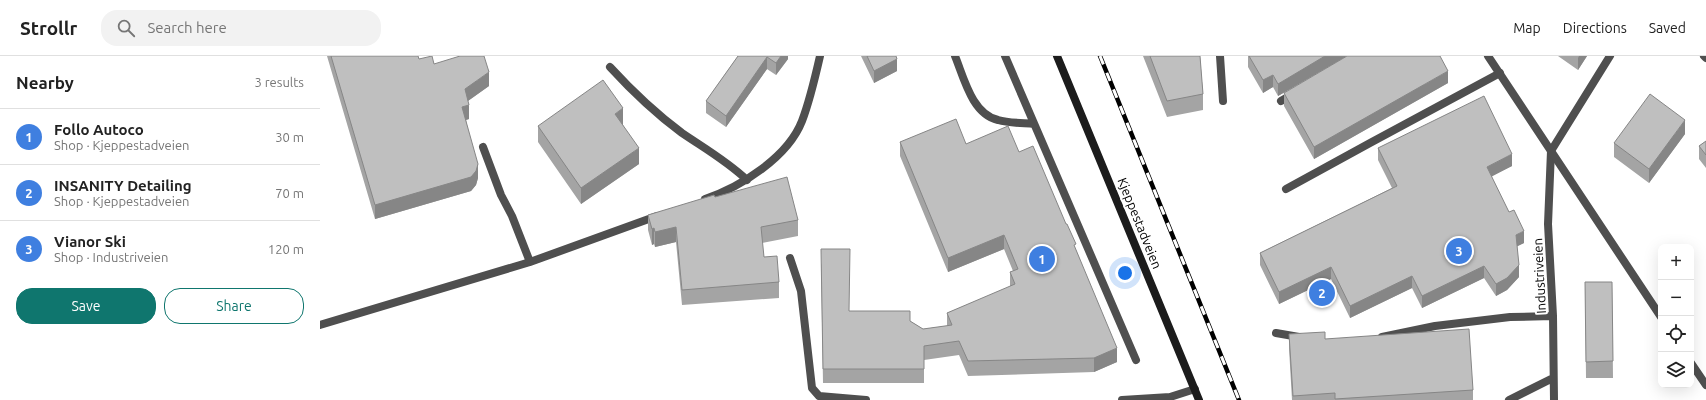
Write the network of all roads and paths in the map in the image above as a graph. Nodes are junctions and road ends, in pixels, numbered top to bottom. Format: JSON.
{"nodes":[{"id":1,"x":820,"y":56,"type":"edge"},
{"id":2,"x":955,"y":56,"type":"edge"},
{"id":3,"x":1005,"y":56,"type":"edge"},
{"id":4,"x":1057,"y":56,"type":"edge"},
{"id":5,"x":1220,"y":56,"type":"edge"},
{"id":6,"x":1488,"y":56,"type":"edge"},
{"id":7,"x":1610,"y":56,"type":"edge"},
{"id":8,"x":610,"y":67,"type":"dead end"},
{"id":9,"x":1500,"y":73,"type":"junction"},
{"id":10,"x":1300,"y":89,"type":"edge"},
{"id":11,"x":1282,"y":100,"type":"dead end"},
{"id":12,"x":1223,"y":101,"type":"dead end"},
{"id":13,"x":1034,"y":124,"type":"junction"},
{"id":14,"x":483,"y":148,"type":"dead end"},
{"id":15,"x":1551,"y":151,"type":"junction"},
{"id":16,"x":747,"y":180,"type":"junction"},
{"id":17,"x":1286,"y":189,"type":"dead end"},
{"id":18,"x":697,"y":202,"type":"edge"},
{"id":19,"x":668,"y":212,"type":"edge"},
{"id":20,"x":790,"y":258,"type":"dead end"},
{"id":21,"x":530,"y":262,"type":"junction"},
{"id":22,"x":1553,"y":316,"type":"junction"},
{"id":23,"x":1660,"y":316,"type":"edge"},
{"id":24,"x":320,"y":324,"type":"edge"},
{"id":25,"x":1276,"y":333,"type":"dead end"},
{"id":26,"x":1307,"y":338,"type":"edge"},
{"id":27,"x":1373,"y":338,"type":"edge"},
{"id":28,"x":1136,"y":360,"type":"dead end"},
{"id":29,"x":1694,"y":368,"type":"edge"},
{"id":30,"x":1553,"y":378,"type":"junction"},
{"id":31,"x":1706,"y":386,"type":"edge"},
{"id":32,"x":1195,"y":389,"type":"junction"},
{"id":33,"x":866,"y":400,"type":"edge"},
{"id":34,"x":1122,"y":400,"type":"edge"},
{"id":35,"x":1199,"y":400,"type":"edge"},
{"id":36,"x":1509,"y":400,"type":"edge"},
{"id":37,"x":1554,"y":400,"type":"edge"}],
"edges":[{"from":1,"to":16,"type":"street"},
{"from":2,"to":13,"type":"street"},
{"from":3,"to":13,"type":"street"},
{"from":4,"to":32,"type":"main road","name":"Kjeppestadveien"},
{"from":5,"to":12,"type":"street"},
{"from":6,"to":9,"type":"street"},
{"from":7,"to":15,"type":"street","name":"Industriveien"},
{"from":8,"to":16,"type":"street"},
{"from":9,"to":15,"type":"street"},
{"from":9,"to":17,"type":"street"},
{"from":10,"to":11,"type":"street"},
{"from":13,"to":28,"type":"street"},
{"from":14,"to":21,"type":"street"},
{"from":15,"to":22,"type":"street","name":"Industriveien"},
{"from":15,"to":23,"type":"street"},
{"from":16,"to":18,"type":"street"},
{"from":19,"to":21,"type":"street"},
{"from":20,"to":33,"type":"street"},
{"from":21,"to":24,"type":"street"},
{"from":22,"to":27,"type":"street"},
{"from":22,"to":30,"type":"street","name":"Industriveien"},
{"from":25,"to":26,"type":"street"},
{"from":29,"to":31,"type":"street"},
{"from":30,"to":36,"type":"street"},
{"from":30,"to":37,"type":"street","name":"Industriveien"},
{"from":32,"to":34,"type":"street"},
{"from":32,"to":35,"type":"main road","name":"Kjeppestadveien"}]}
